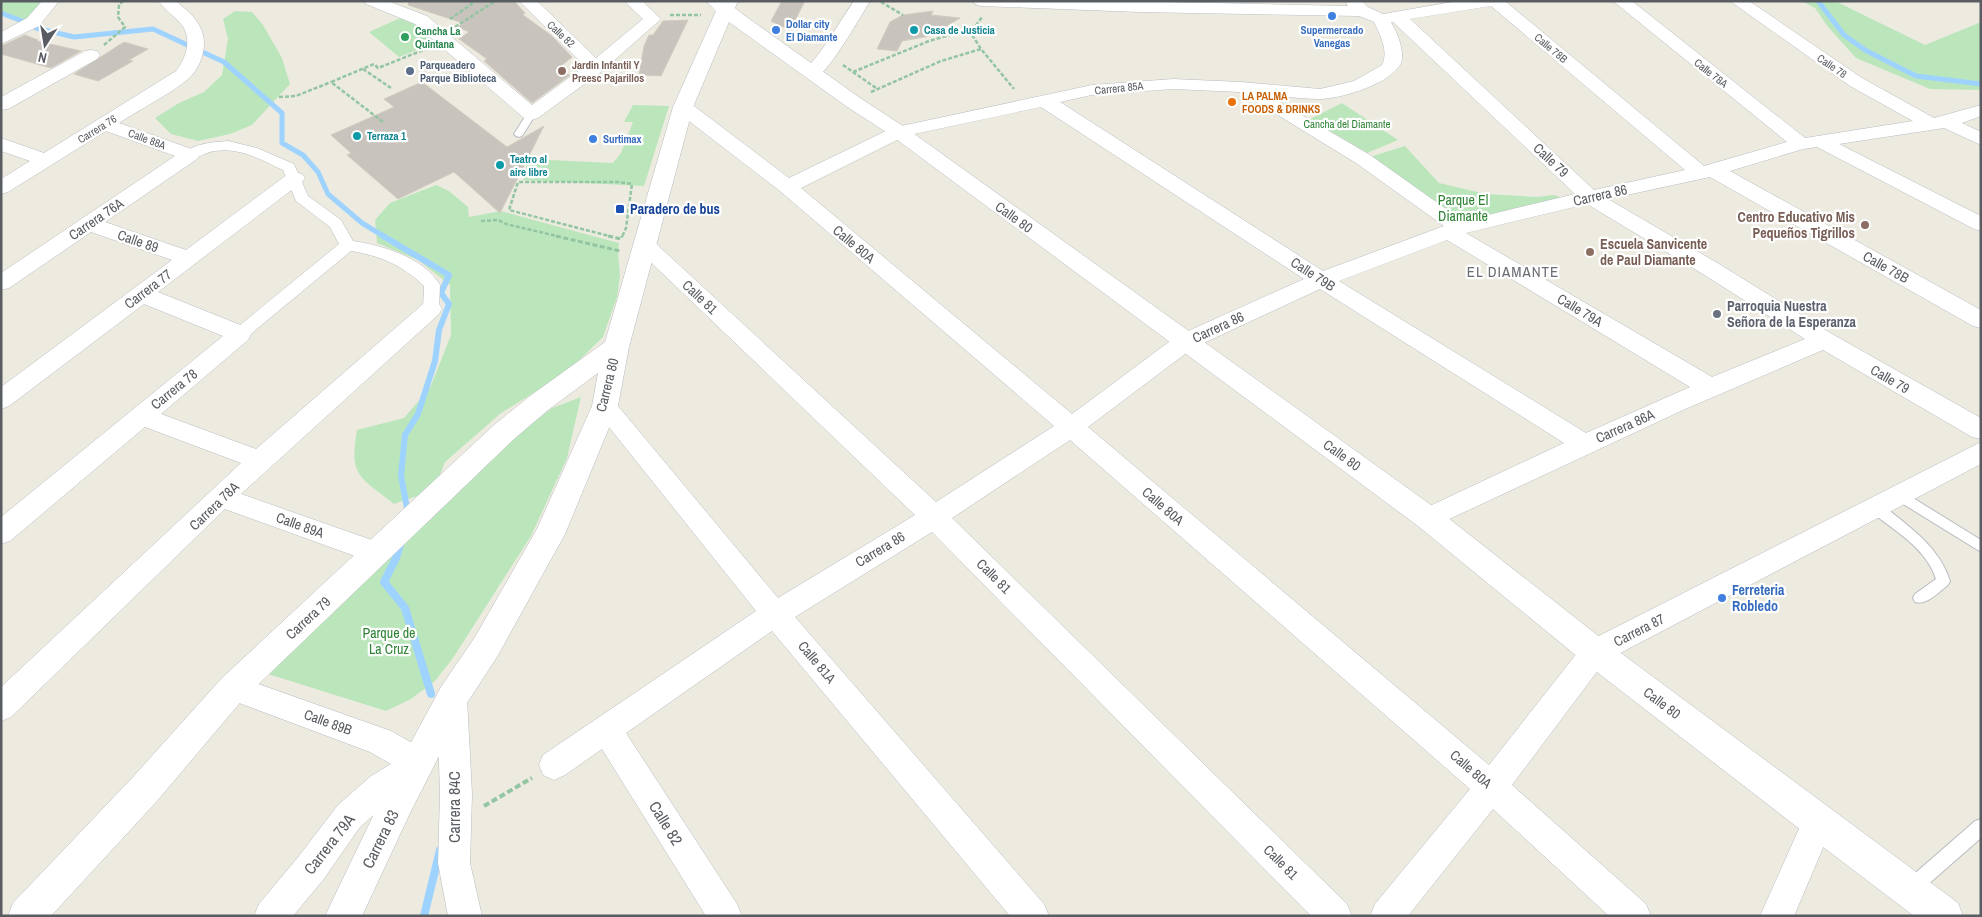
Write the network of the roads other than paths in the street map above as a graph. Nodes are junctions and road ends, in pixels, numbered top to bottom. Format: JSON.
{"nodes":[{"id":1,"x":51,"y":1,"type":"edge"},
{"id":2,"x":167,"y":1,"type":"edge"},
{"id":3,"x":372,"y":1,"type":"edge"},
{"id":4,"x":527,"y":1,"type":"edge"},
{"id":5,"x":632,"y":1,"type":"edge"},
{"id":6,"x":862,"y":1,"type":"edge"},
{"id":7,"x":981,"y":1,"type":"edge"},
{"id":8,"x":1490,"y":1,"type":"edge"},
{"id":9,"x":1495,"y":1,"type":"edge"},
{"id":10,"x":1621,"y":1,"type":"edge"},
{"id":11,"x":1738,"y":1,"type":"edge"},
{"id":12,"x":987,"y":2,"type":"edge"},
{"id":13,"x":1357,"y":6,"type":"edge"},
{"id":14,"x":723,"y":8,"type":"edge"},
{"id":15,"x":1390,"y":18,"type":"junction"},
{"id":16,"x":1,"y":39,"type":"edge"},
{"id":17,"x":91,"y":55,"type":"road end"},
{"id":18,"x":596,"y":67,"type":"junction"},
{"id":19,"x":812,"y":73,"type":"junction"},
{"id":20,"x":1241,"y":87,"type":"junction"},
{"id":21,"x":5,"y":100,"type":"edge"},
{"id":22,"x":1035,"y":102,"type":"junction"},
{"id":23,"x":683,"y":107,"type":"junction"},
{"id":24,"x":1981,"y":110,"type":"edge"},
{"id":25,"x":531,"y":114,"type":"junction"},
{"id":26,"x":1939,"y":123,"type":"junction"},
{"id":27,"x":105,"y":124,"type":"junction"},
{"id":28,"x":899,"y":132,"type":"junction"},
{"id":29,"x":519,"y":134,"type":"dead end"},
{"id":30,"x":1981,"y":139,"type":"edge"},
{"id":31,"x":1811,"y":143,"type":"junction"},
{"id":32,"x":1,"y":144,"type":"edge"},
{"id":33,"x":190,"y":154,"type":"junction"},
{"id":34,"x":46,"y":160,"type":"junction"},
{"id":35,"x":1706,"y":171,"type":"junction"},
{"id":36,"x":295,"y":178,"type":"junction"},
{"id":37,"x":788,"y":187,"type":"junction"},
{"id":38,"x":1,"y":188,"type":"edge"},
{"id":39,"x":1590,"y":197,"type":"junction"},
{"id":40,"x":88,"y":224,"type":"junction"},
{"id":41,"x":1981,"y":224,"type":"edge"},
{"id":42,"x":1454,"y":230,"type":"junction"},
{"id":43,"x":348,"y":245,"type":"junction"},
{"id":44,"x":636,"y":247,"type":"junction"},
{"id":45,"x":189,"y":258,"type":"junction"},
{"id":46,"x":1321,"y":280,"type":"junction"},
{"id":47,"x":1,"y":283,"type":"edge"},
{"id":48,"x":142,"y":294,"type":"junction"},
{"id":49,"x":431,"y":309,"type":"joint"},
{"id":50,"x":1981,"y":320,"type":"edge"},
{"id":51,"x":240,"y":334,"type":"junction"},
{"id":52,"x":1824,"y":340,"type":"junction"},
{"id":53,"x":1185,"y":342,"type":"junction"},
{"id":54,"x":616,"y":347,"type":"junction"},
{"id":55,"x":1711,"y":388,"type":"junction"},
{"id":56,"x":1,"y":400,"type":"edge"},
{"id":57,"x":605,"y":406,"type":"junction"},
{"id":58,"x":141,"y":416,"type":"junction"},
{"id":59,"x":1070,"y":427,"type":"junction"},
{"id":60,"x":1981,"y":430,"type":"edge"},
{"id":61,"x":1584,"y":444,"type":"junction"},
{"id":62,"x":1981,"y":452,"type":"edge"},
{"id":63,"x":260,"y":460,"type":"junction"},
{"id":64,"x":223,"y":498,"type":"junction"},
{"id":65,"x":1888,"y":501,"type":"junction"},
{"id":66,"x":934,"y":517,"type":"junction"},
{"id":67,"x":1428,"y":518,"type":"junction"},
{"id":68,"x":1,"y":533,"type":"edge"},
{"id":69,"x":1981,"y":547,"type":"edge"},
{"id":70,"x":382,"y":548,"type":"junction"},
{"id":71,"x":1920,"y":598,"type":"dead end"},
{"id":72,"x":775,"y":614,"type":"junction"},
{"id":73,"x":1595,"y":652,"type":"junction"},
{"id":74,"x":233,"y":688,"type":"junction"},
{"id":75,"x":452,"y":698,"type":"junction"},
{"id":76,"x":1,"y":707,"type":"edge"},
{"id":77,"x":607,"y":730,"type":"junction"},
{"id":78,"x":419,"y":763,"type":"junction"},
{"id":79,"x":554,"y":765,"type":"road end"},
{"id":80,"x":1491,"y":787,"type":"junction"},
{"id":81,"x":1818,"y":822,"type":"junction"},
{"id":82,"x":1981,"y":827,"type":"edge"},
{"id":83,"x":1909,"y":889,"type":"junction"},
{"id":84,"x":26,"y":916,"type":"edge"},
{"id":85,"x":271,"y":916,"type":"edge"},
{"id":86,"x":343,"y":916,"type":"edge"},
{"id":87,"x":465,"y":916,"type":"edge"},
{"id":88,"x":725,"y":916,"type":"edge"},
{"id":89,"x":1032,"y":916,"type":"edge"},
{"id":90,"x":1335,"y":916,"type":"edge"},
{"id":91,"x":1387,"y":916,"type":"edge"},
{"id":92,"x":1634,"y":916,"type":"edge"},
{"id":93,"x":1777,"y":916,"type":"edge"},
{"id":94,"x":1945,"y":916,"type":"edge"}],
"edges":[{"from":1,"to":16,"type":"street"},
{"from":2,"to":27,"type":"street","name":"Carrera 76"},
{"from":3,"to":25,"type":"street"},
{"from":4,"to":18,"type":"street","name":"Calle 82"},
{"from":5,"to":18,"type":"street"},
{"from":6,"to":19,"type":"street"},
{"from":7,"to":12,"type":"street"},
{"from":8,"to":15,"type":"street"},
{"from":9,"to":35,"type":"street","name":"Calle 78B"},
{"from":10,"to":31,"type":"street","name":"Calle 78A"},
{"from":11,"to":26,"type":"street","name":"Calle 78"},
{"from":12,"to":13,"type":"street"},
{"from":13,"to":15,"type":"street"},
{"from":14,"to":19,"type":"street","name":"Calle 80"},
{"from":14,"to":23,"type":"street","name":"Carrera 80"},
{"from":15,"to":20,"type":"street","name":"Carrera 85A"},
{"from":15,"to":39,"type":"street","name":"Calle 79"},
{"from":17,"to":21,"type":"street"},
{"from":18,"to":25,"type":"street"},
{"from":19,"to":28,"type":"street","name":"Calle 80"},
{"from":20,"to":22,"type":"street","name":"Carrera 85A"},
{"from":20,"to":42,"type":"street","name":"Calle 79A"},
{"from":22,"to":28,"type":"street","name":"Carrera 85A"},
{"from":22,"to":46,"type":"street","name":"Calle 79B"},
{"from":23,"to":37,"type":"street","name":"Calle 80A"},
{"from":23,"to":44,"type":"street","name":"Carrera 80"},
{"from":24,"to":26,"type":"street","name":"Carrera 86"},
{"from":25,"to":29,"type":"lane"},
{"from":26,"to":30,"type":"street","name":"Calle 78"},
{"from":26,"to":31,"type":"street","name":"Carrera 86"},
{"from":27,"to":33,"type":"street","name":"Calle 88A"},
{"from":27,"to":34,"type":"street","name":"Carrera 76"},
{"from":28,"to":37,"type":"street","name":"Carrera 85A"},
{"from":28,"to":53,"type":"street","name":"Calle 80"},
{"from":31,"to":35,"type":"street","name":"Carrera 86"},
{"from":31,"to":41,"type":"street","name":"Calle 78A"},
{"from":32,"to":34,"type":"street"},
{"from":33,"to":36,"type":"street"},
{"from":33,"to":40,"type":"street","name":"Carrera 76A"},
{"from":34,"to":38,"type":"street","name":"Carrera 76"},
{"from":35,"to":39,"type":"street","name":"Carrera 86"},
{"from":35,"to":50,"type":"street","name":"Calle 78B"},
{"from":36,"to":43,"type":"street"},
{"from":36,"to":45,"type":"street","name":"Carrera 77"},
{"from":37,"to":59,"type":"street","name":"Calle 80A"},
{"from":39,"to":42,"type":"street","name":"Carrera 86"},
{"from":39,"to":52,"type":"street","name":"Calle 79"},
{"from":40,"to":45,"type":"street","name":"Calle 89"},
{"from":40,"to":47,"type":"street","name":"Carrera 76A"},
{"from":42,"to":46,"type":"street","name":"Carrera 86"},
{"from":42,"to":55,"type":"street","name":"Calle 79A"},
{"from":43,"to":49,"type":"street"},
{"from":43,"to":51,"type":"street","name":"Carrera 78"},
{"from":44,"to":54,"type":"street","name":"Carrera 80"},
{"from":44,"to":66,"type":"street","name":"Calle 81"},
{"from":45,"to":48,"type":"street","name":"Carrera 77"},
{"from":46,"to":53,"type":"street","name":"Carrera 86"},
{"from":46,"to":61,"type":"street","name":"Calle 79B"},
{"from":48,"to":51,"type":"street"},
{"from":48,"to":56,"type":"street","name":"Carrera 77"},
{"from":49,"to":63,"type":"street","name":"Carrera 78A"},
{"from":51,"to":58,"type":"street","name":"Carrera 78"},
{"from":52,"to":55,"type":"street","name":"Carrera 86A"},
{"from":52,"to":60,"type":"street","name":"Calle 79"},
{"from":53,"to":59,"type":"street","name":"Carrera 86"},
{"from":53,"to":67,"type":"street","name":"Calle 80"},
{"from":54,"to":57,"type":"street","name":"Carrera 80"},
{"from":54,"to":70,"type":"street","name":"Carrera 79"},
{"from":55,"to":61,"type":"street","name":"Carrera 86A"},
{"from":57,"to":72,"type":"street","name":"Calle 81A"},
{"from":57,"to":75,"type":"street","name":"Carrera 80"},
{"from":58,"to":63,"type":"street"},
{"from":58,"to":68,"type":"street","name":"Carrera 78"},
{"from":59,"to":66,"type":"street","name":"Carrera 86"},
{"from":59,"to":80,"type":"street","name":"Calle 80A"},
{"from":61,"to":67,"type":"street","name":"Carrera 86A"},
{"from":62,"to":65,"type":"street","name":"Carrera 87"},
{"from":63,"to":64,"type":"street","name":"Carrera 78A"},
{"from":64,"to":70,"type":"street","name":"Calle 89A"},
{"from":64,"to":76,"type":"street","name":"Carrera 78A"},
{"from":65,"to":69,"type":"lane"},
{"from":65,"to":71,"type":"lane"},
{"from":65,"to":73,"type":"street","name":"Carrera 87"},
{"from":66,"to":72,"type":"street","name":"Carrera 86"},
{"from":66,"to":90,"type":"street","name":"Calle 81"},
{"from":67,"to":73,"type":"street","name":"Calle 80"},
{"from":70,"to":74,"type":"street","name":"Carrera 79"},
{"from":72,"to":77,"type":"street","name":"Carrera 86"},
{"from":72,"to":89,"type":"street","name":"Calle 81A"},
{"from":73,"to":80,"type":"street","name":"Carrera 87"},
{"from":73,"to":81,"type":"street","name":"Calle 80"},
{"from":74,"to":78,"type":"street","name":"Calle 89B"},
{"from":74,"to":84,"type":"street","name":"Carrera 79"},
{"from":75,"to":78,"type":"street","name":"Carrera 80"},
{"from":75,"to":87,"type":"street","name":"Carrera 84C"},
{"from":77,"to":79,"type":"street","name":"Carrera 86"},
{"from":77,"to":88,"type":"street","name":"Calle 82"},
{"from":78,"to":85,"type":"street","name":"Carrera 79A"},
{"from":78,"to":86,"type":"street","name":"Carrera 83"},
{"from":80,"to":91,"type":"street","name":"Carrera 87"},
{"from":80,"to":92,"type":"street","name":"Calle 80A"},
{"from":81,"to":83,"type":"street","name":"Calle 80"},
{"from":81,"to":93,"type":"street"},
{"from":82,"to":83,"type":"lane"},
{"from":83,"to":94,"type":"street","name":"Calle 80"}]}
